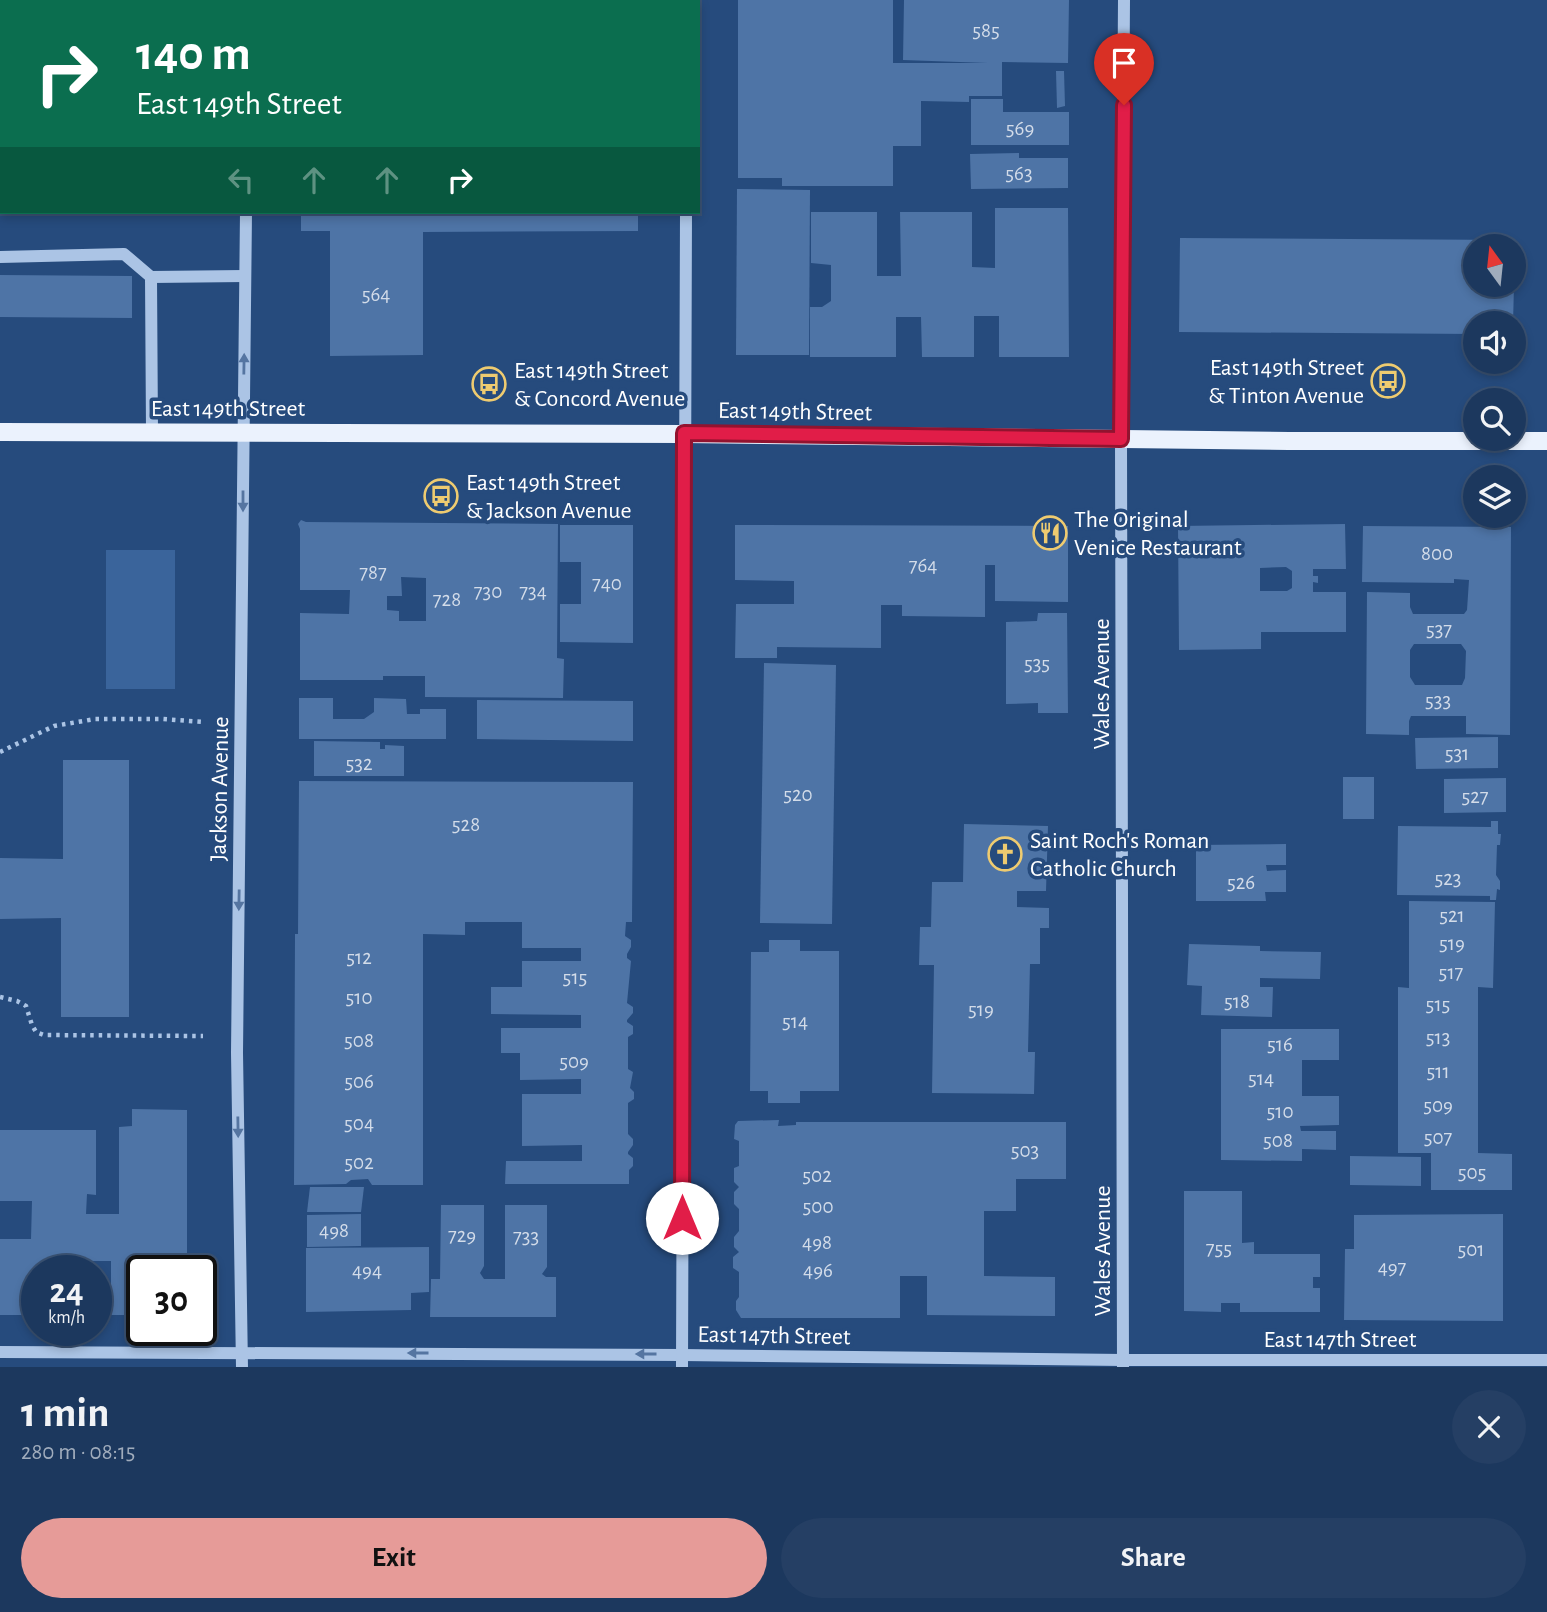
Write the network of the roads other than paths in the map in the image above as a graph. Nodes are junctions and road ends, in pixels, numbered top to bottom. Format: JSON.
{"nodes":[{"id":1,"x":1124,"y":0,"type":"edge"},
{"id":2,"x":246,"y":214,"type":"edge"},
{"id":3,"x":686,"y":214,"type":"edge"},
{"id":4,"x":0,"y":257,"type":"edge"},
{"id":5,"x":246,"y":276,"type":"junction"},
{"id":6,"x":151,"y":277,"type":"junction"},
{"id":7,"x":0,"y":432,"type":"edge"},
{"id":8,"x":152,"y":432,"type":"junction"},
{"id":9,"x":243,"y":432,"type":"junction"},
{"id":10,"x":684,"y":433,"type":"junction"},
{"id":11,"x":1121,"y":439,"type":"junction"},
{"id":12,"x":1547,"y":441,"type":"edge"},
{"id":13,"x":0,"y":1352,"type":"edge"},
{"id":14,"x":242,"y":1352,"type":"junction"},
{"id":15,"x":1547,"y":1360,"type":"edge"},
{"id":16,"x":682,"y":1361,"type":"edge"},
{"id":17,"x":1123,"y":1363,"type":"edge"},
{"id":18,"x":1348,"y":1363,"type":"edge"},
{"id":19,"x":242,"y":1367,"type":"edge"}],
"edges":[{"from":1,"to":11,"type":"street","name":"Wales Avenue"},
{"from":2,"to":5,"type":"street","name":"Jackson Avenue"},
{"from":3,"to":10,"type":"street"},
{"from":4,"to":6,"type":"street"},
{"from":5,"to":6,"type":"street"},
{"from":9,"to":5,"type":"street","name":"Jackson Avenue","one_way":true},
{"from":6,"to":8,"type":"street"},
{"from":7,"to":8,"type":"main road","name":"East 149th Street"},
{"from":8,"to":9,"type":"main road","name":"East 149th Street"},
{"from":9,"to":10,"type":"main road","name":"East 149th Street"},
{"from":9,"to":14,"type":"street","name":"Jackson Avenue","one_way":true},
{"from":10,"to":11,"type":"main road","name":"East 149th Street"},
{"from":10,"to":16,"type":"street"},
{"from":11,"to":12,"type":"main road","name":"East 149th Street"},
{"from":11,"to":17,"type":"street","name":"Wales Avenue"},
{"from":13,"to":14,"type":"street","name":"East 147th Street"},
{"from":16,"to":14,"type":"street","name":"East 147th Street","one_way":true},
{"from":14,"to":19,"type":"street","name":"Jackson Avenue"},
{"from":15,"to":18,"type":"street","name":"East 147th Street"},
{"from":16,"to":17,"type":"street","name":"East 147th Street"},
{"from":17,"to":18,"type":"street","name":"East 147th Street"}]}
